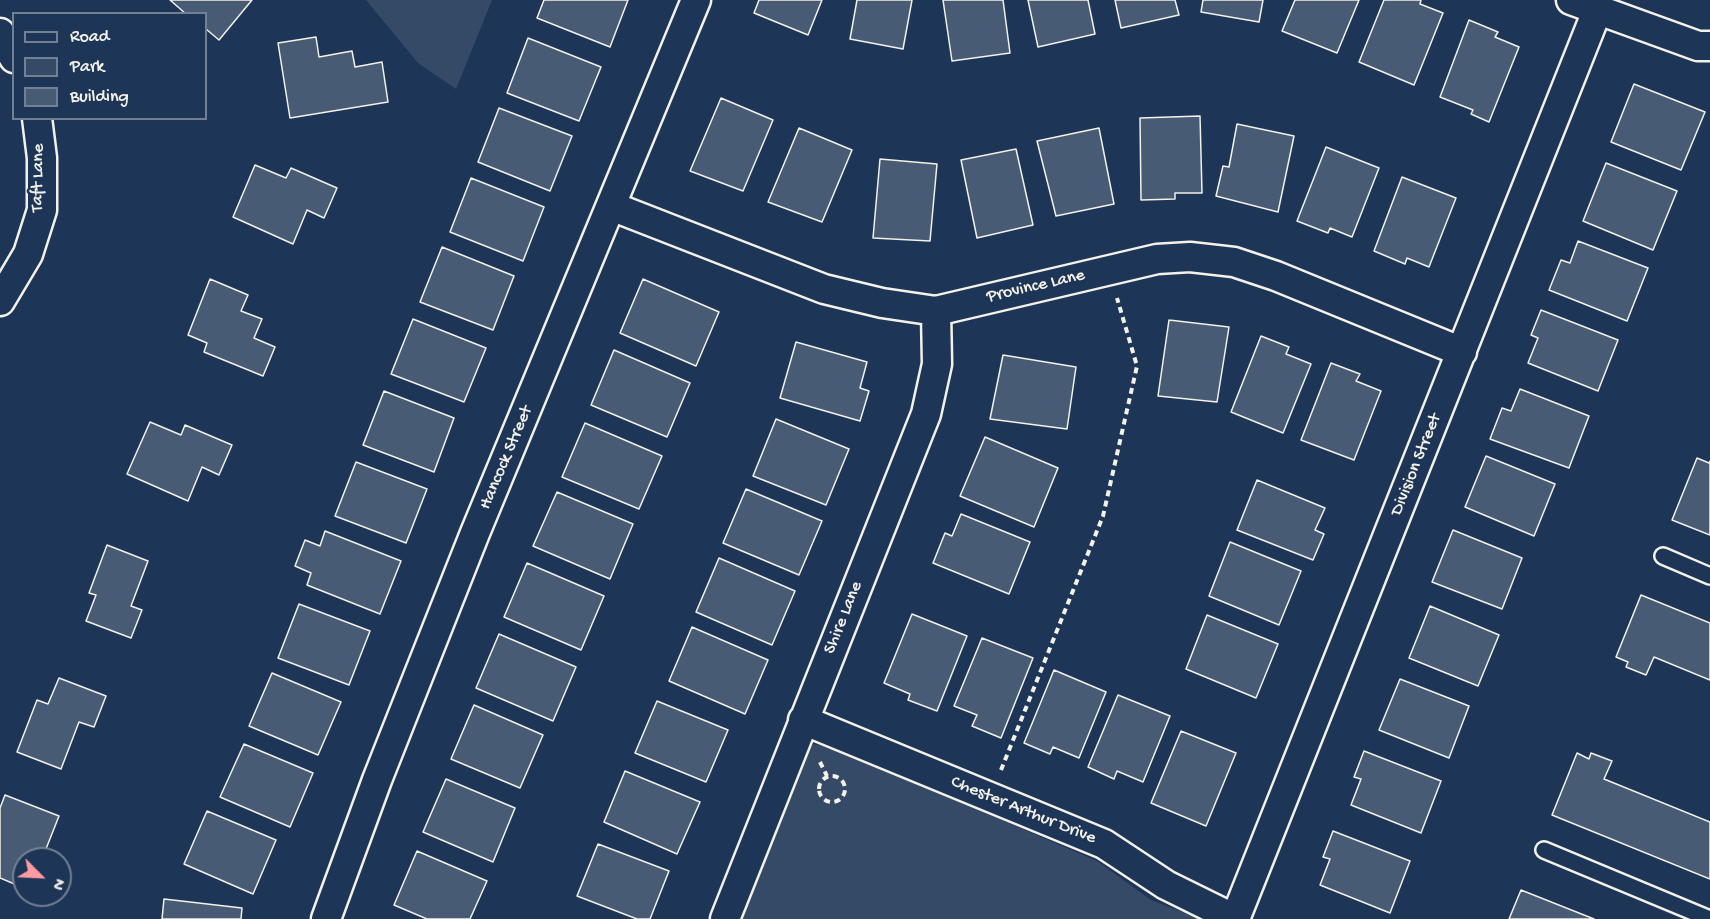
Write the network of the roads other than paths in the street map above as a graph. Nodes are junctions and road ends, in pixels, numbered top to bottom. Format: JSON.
{"nodes":[{"id":1,"x":696,"y":0,"type":"edge"},
{"id":2,"x":1571,"y":0,"type":"edge"},
{"id":3,"x":1597,"y":11,"type":"junction"},
{"id":4,"x":0,"y":33,"type":"edge"},
{"id":5,"x":1710,"y":46,"type":"edge"},
{"id":6,"x":12,"y":54,"type":"edge"},
{"id":7,"x":37,"y":120,"type":"edge"},
{"id":8,"x":611,"y":206,"type":"junction"},
{"id":9,"x":0,"y":301,"type":"edge"},
{"id":10,"x":936,"y":311,"type":"junction"},
{"id":11,"x":1462,"y":352,"type":"junction"},
{"id":12,"x":1663,"y":556,"type":"dead end"},
{"id":13,"x":1710,"y":576,"type":"edge"},
{"id":14,"x":803,"y":720,"type":"junction"},
{"id":15,"x":1544,"y":850,"type":"dead end"},
{"id":16,"x":326,"y":919,"type":"edge"},
{"id":17,"x":725,"y":919,"type":"edge"},
{"id":18,"x":1235,"y":919,"type":"edge"},
{"id":19,"x":1710,"y":919,"type":"edge"}],
"edges":[{"from":1,"to":8,"type":"street","name":"Hancock Street"},
{"from":2,"to":3,"type":"street"},
{"from":3,"to":5,"type":"street"},
{"from":3,"to":11,"type":"street","name":"Division Street"},
{"from":4,"to":6,"type":"street"},
{"from":7,"to":9,"type":"street","name":"Taft Lane"},
{"from":8,"to":10,"type":"street","name":"Province Lane"},
{"from":8,"to":16,"type":"street","name":"Hancock Street"},
{"from":10,"to":11,"type":"street","name":"Province Lane"},
{"from":10,"to":14,"type":"street","name":"Shire Lane"},
{"from":11,"to":18,"type":"street","name":"Division Street"},
{"from":12,"to":13,"type":"lane"},
{"from":14,"to":17,"type":"street","name":"Shire Lane"},
{"from":14,"to":18,"type":"street","name":"Chester Arthur Drive"},
{"from":15,"to":19,"type":"lane"}]}
